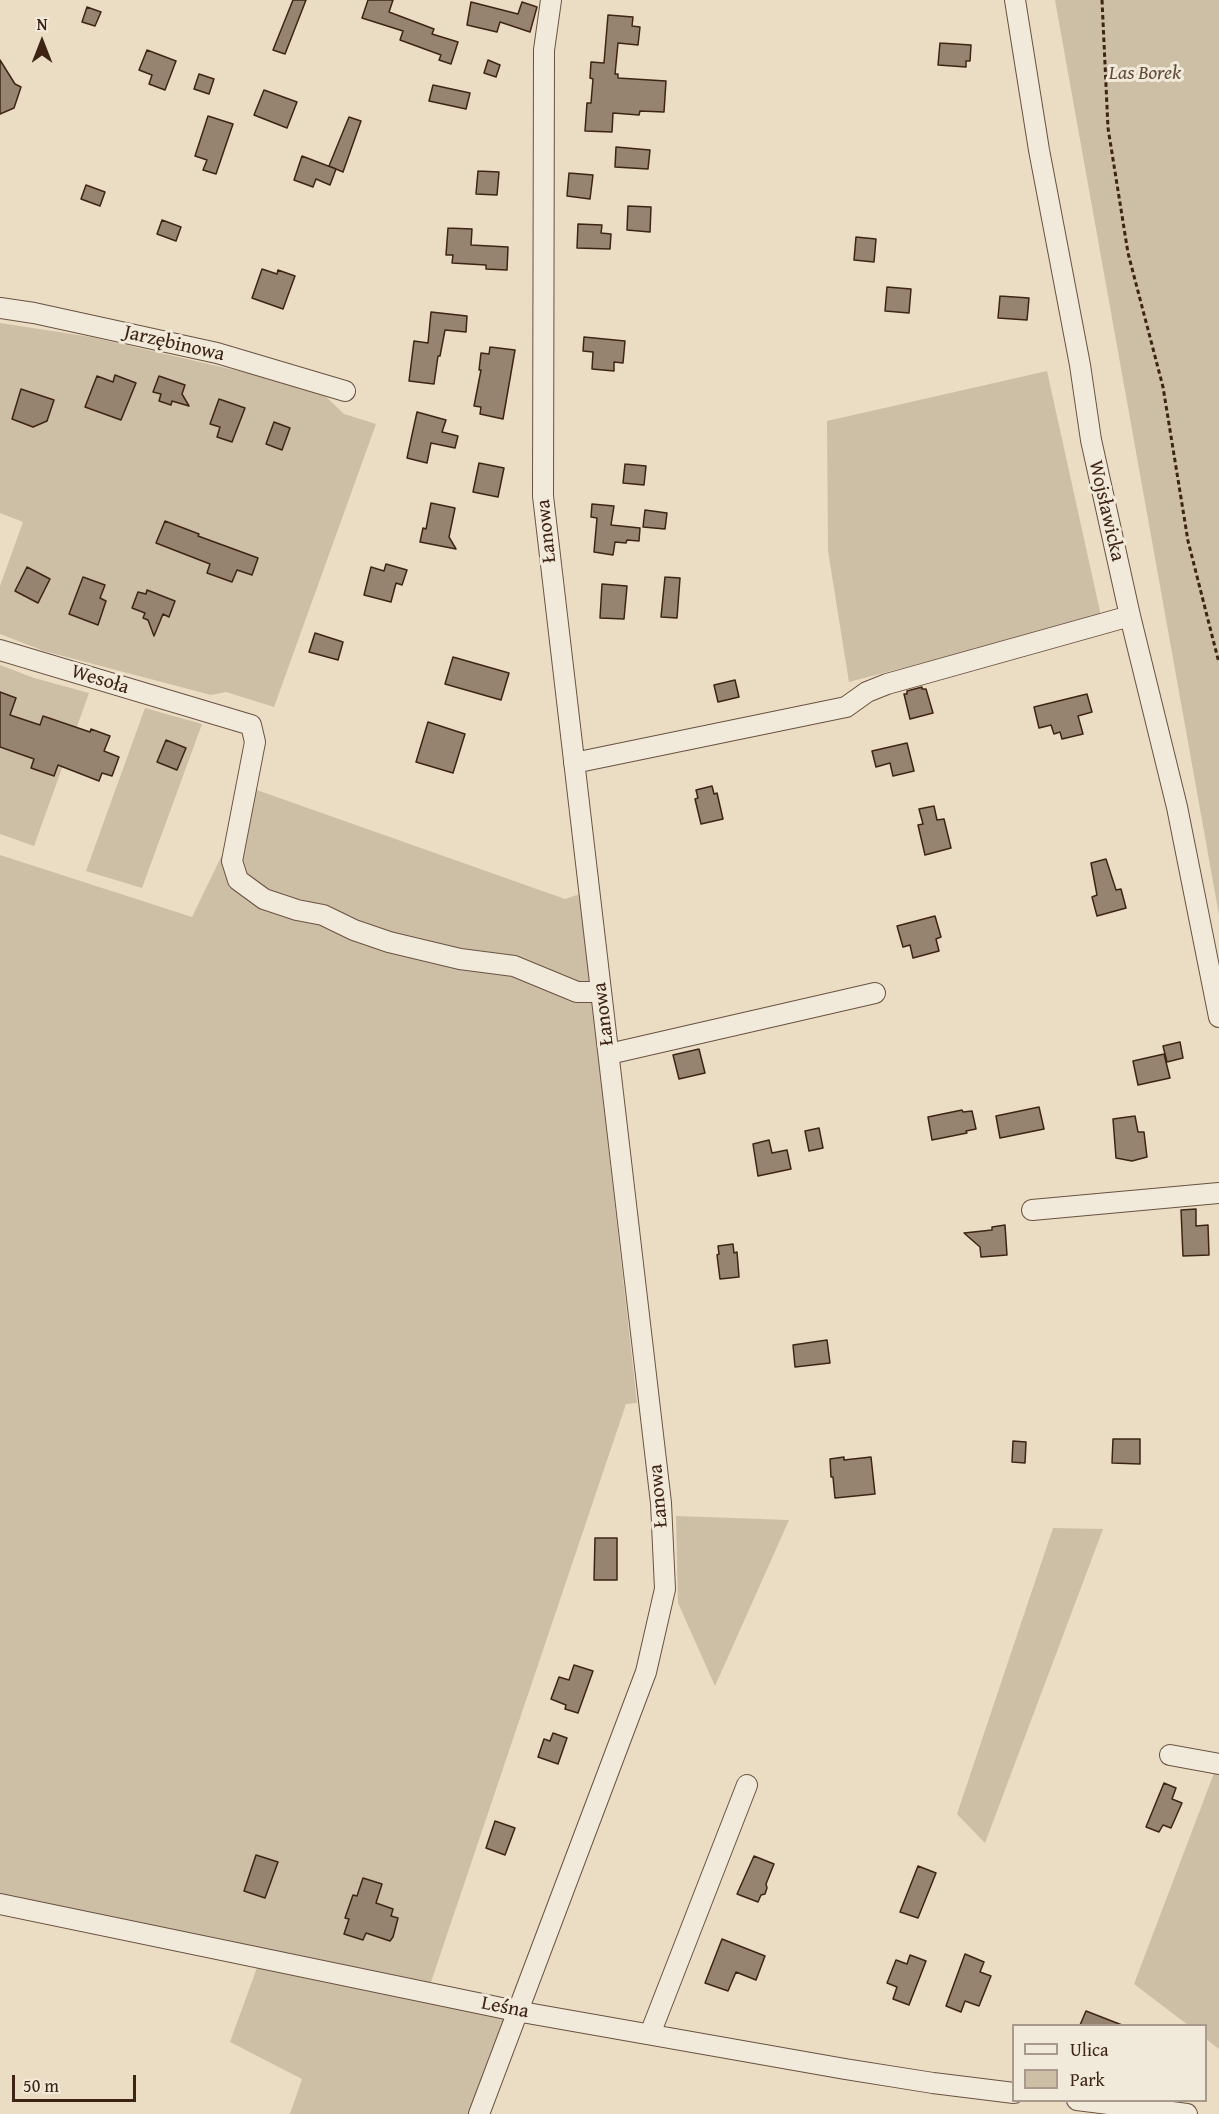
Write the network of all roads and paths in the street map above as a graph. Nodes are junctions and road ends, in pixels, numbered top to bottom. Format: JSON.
{"nodes":[{"id":1,"x":551,"y":0,"type":"edge"},
{"id":2,"x":1015,"y":0,"type":"edge"},
{"id":3,"x":1102,"y":0,"type":"edge"},
{"id":4,"x":0,"y":308,"type":"edge"},
{"id":5,"x":345,"y":391,"type":"dead end"},
{"id":6,"x":1130,"y":616,"type":"junction"},
{"id":7,"x":0,"y":650,"type":"edge"},
{"id":8,"x":1219,"y":663,"type":"edge"},
{"id":9,"x":574,"y":763,"type":"junction"},
{"id":10,"x":601,"y":992,"type":"junction"},
{"id":11,"x":875,"y":993,"type":"dead end"},
{"id":12,"x":1219,"y":1017,"type":"edge"},
{"id":13,"x":609,"y":1054,"type":"junction"},
{"id":14,"x":1219,"y":1193,"type":"edge"},
{"id":15,"x":1032,"y":1210,"type":"dead end"},
{"id":16,"x":1170,"y":1755,"type":"dead end"},
{"id":17,"x":1219,"y":1764,"type":"edge"},
{"id":18,"x":747,"y":1785,"type":"dead end"},
{"id":19,"x":0,"y":1904,"type":"edge"},
{"id":20,"x":518,"y":2007,"type":"junction"},
{"id":21,"x":650,"y":2034,"type":"junction"},
{"id":22,"x":1012,"y":2093,"type":"edge"},
{"id":23,"x":1093,"y":2102,"type":"edge"},
{"id":24,"x":479,"y":2114,"type":"edge"},
{"id":25,"x":1187,"y":2114,"type":"edge"}],
"edges":[{"from":1,"to":9,"type":"street","name":"Łanowa"},
{"from":2,"to":6,"type":"street","name":"Wojsławicka"},
{"from":3,"to":8,"type":"path"},
{"from":4,"to":5,"type":"street","name":"Jarzębinowa"},
{"from":6,"to":9,"type":"street"},
{"from":6,"to":12,"type":"street","name":"Wojsławicka"},
{"from":7,"to":10,"type":"street","name":"Wesoła"},
{"from":9,"to":10,"type":"street","name":"Łanowa"},
{"from":10,"to":13,"type":"street","name":"Łanowa"},
{"from":11,"to":13,"type":"street"},
{"from":13,"to":20,"type":"street","name":"Łanowa"},
{"from":14,"to":15,"type":"street"},
{"from":16,"to":17,"type":"street"},
{"from":18,"to":21,"type":"street"},
{"from":19,"to":20,"type":"street","name":"Leśna"},
{"from":20,"to":21,"type":"street","name":"Leśna"},
{"from":20,"to":24,"type":"street","name":"Łanowa"},
{"from":21,"to":22,"type":"street","name":"Leśna"},
{"from":23,"to":25,"type":"street"}]}
